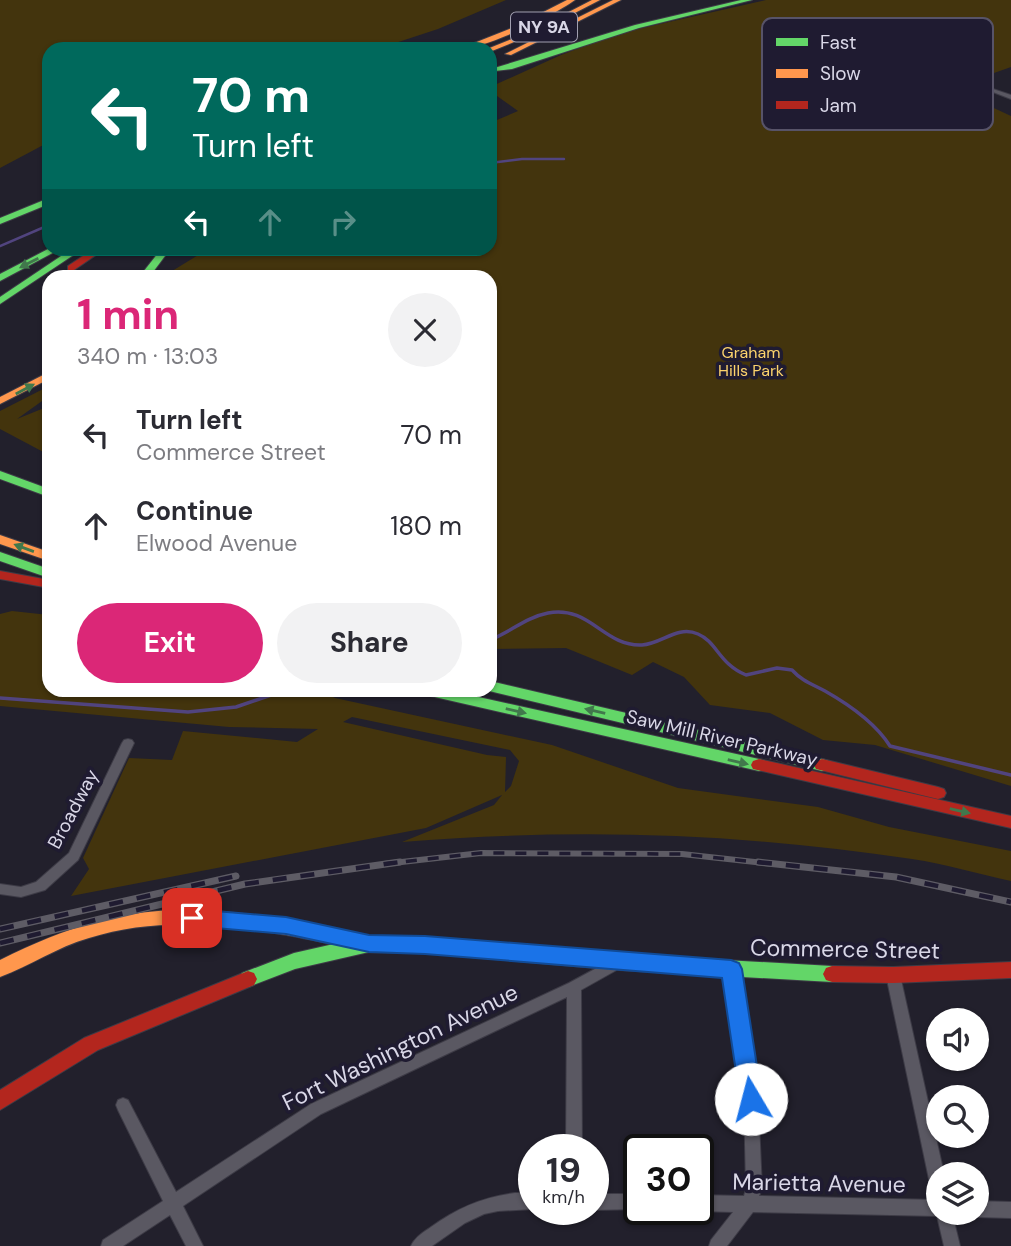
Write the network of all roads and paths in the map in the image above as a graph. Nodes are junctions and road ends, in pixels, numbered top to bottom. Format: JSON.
{"nodes":[{"id":1,"x":572,"y":0,"type":"edge"},
{"id":2,"x":597,"y":0,"type":"edge"},
{"id":3,"x":618,"y":0,"type":"edge"},
{"id":4,"x":684,"y":0,"type":"edge"},
{"id":5,"x":749,"y":0,"type":"edge"},
{"id":6,"x":480,"y":42,"type":"edge"},
{"id":7,"x":497,"y":47,"type":"edge"},
{"id":8,"x":497,"y":64,"type":"edge"},
{"id":9,"x":497,"y":65,"type":"edge"},
{"id":10,"x":497,"y":67,"type":"edge"},
{"id":11,"x":993,"y":90,"type":"edge"},
{"id":12,"x":1011,"y":97,"type":"edge"},
{"id":13,"x":42,"y":206,"type":"edge"},
{"id":14,"x":0,"y":223,"type":"edge"},
{"id":15,"x":43,"y":256,"type":"edge"},
{"id":16,"x":68,"y":256,"type":"edge"},
{"id":17,"x":89,"y":256,"type":"edge"},
{"id":18,"x":161,"y":256,"type":"edge"},
{"id":19,"x":47,"y":270,"type":"edge"},
{"id":20,"x":67,"y":270,"type":"edge"},
{"id":21,"x":150,"y":270,"type":"edge"},
{"id":22,"x":42,"y":273,"type":"edge"},
{"id":23,"x":0,"y":278,"type":"edge"},
{"id":24,"x":42,"y":288,"type":"edge"},
{"id":25,"x":0,"y":301,"type":"edge"},
{"id":26,"x":0,"y":317,"type":"edge"},
{"id":27,"x":42,"y":379,"type":"edge"},
{"id":28,"x":0,"y":401,"type":"edge"},
{"id":29,"x":0,"y":475,"type":"edge"},
{"id":30,"x":42,"y":490,"type":"edge"},
{"id":31,"x":0,"y":539,"type":"edge"},
{"id":32,"x":42,"y":554,"type":"edge"},
{"id":33,"x":0,"y":556,"type":"edge"},
{"id":34,"x":42,"y":571,"type":"edge"},
{"id":35,"x":0,"y":575,"type":"edge"},
{"id":36,"x":42,"y":584,"type":"edge"},
{"id":37,"x":497,"y":688,"type":"edge"},
{"id":38,"x":456,"y":697,"type":"edge"},
{"id":39,"x":128,"y":743,"type":"dead end"},
{"id":40,"x":1011,"y":809,"type":"edge"},
{"id":41,"x":1011,"y":822,"type":"edge"},
{"id":42,"x":0,"y":889,"type":"edge"},
{"id":43,"x":369,"y":944,"type":"junction"},
{"id":44,"x":619,"y":962,"type":"junction"},
{"id":45,"x":0,"y":969,"type":"edge"},
{"id":46,"x":731,"y":969,"type":"junction"},
{"id":47,"x":1011,"y":970,"type":"edge"},
{"id":48,"x":893,"y":975,"type":"junction"},
{"id":49,"x":575,"y":987,"type":"junction"},
{"id":50,"x":0,"y":1101,"type":"edge"},
{"id":51,"x":123,"y":1105,"type":"dead end"},
{"id":52,"x":574,"y":1134,"type":"edge"},
{"id":53,"x":933,"y":1162,"type":"edge"},
{"id":54,"x":518,"y":1200,"type":"edge"},
{"id":55,"x":171,"y":1203,"type":"junction"},
{"id":56,"x":714,"y":1203,"type":"edge"},
{"id":57,"x":749,"y":1204,"type":"junction"},
{"id":58,"x":926,"y":1208,"type":"edge"},
{"id":59,"x":989,"y":1209,"type":"edge"},
{"id":60,"x":1011,"y":1210,"type":"edge"},
{"id":61,"x":947,"y":1225,"type":"edge"},
{"id":62,"x":109,"y":1246,"type":"edge"},
{"id":63,"x":195,"y":1246,"type":"edge"},
{"id":64,"x":419,"y":1246,"type":"edge"},
{"id":65,"x":717,"y":1246,"type":"edge"},
{"id":66,"x":952,"y":1246,"type":"edge"}],
"edges":[{"from":1,"to":6,"type":"main road","number":"NY 9A"},
{"from":2,"to":7,"type":"main road","number":"NY 9A"},
{"from":3,"to":8,"type":"main road"},
{"from":4,"to":9,"type":"main road"},
{"from":5,"to":10,"type":"main road"},
{"from":11,"to":12,"type":"street"},
{"from":13,"to":14,"type":"main road"},
{"from":15,"to":23,"type":"main road","one_way":true},
{"from":16,"to":19,"type":"main road"},
{"from":17,"to":20,"type":"main road"},
{"from":18,"to":21,"type":"main road"},
{"from":22,"to":25,"type":"main road"},
{"from":24,"to":26,"type":"main road"},
{"from":28,"to":27,"type":"main road","one_way":true},
{"from":29,"to":30,"type":"main road"},
{"from":32,"to":31,"type":"main road","one_way":true},
{"from":33,"to":34,"type":"main road"},
{"from":35,"to":36,"type":"main road"},
{"from":40,"to":37,"type":"main road","name":"Saw Mill River Parkway","one_way":true},
{"from":38,"to":41,"type":"main road","name":"Saw Mill River Parkway","one_way":true},
{"from":39,"to":42,"type":"street","name":"Broadway"},
{"from":43,"to":44,"type":"main road","name":"Commerce Street"},
{"from":43,"to":45,"type":"main road"},
{"from":43,"to":50,"type":"main road","name":"Commerce Street"},
{"from":44,"to":46,"type":"main road","name":"Commerce Street"},
{"from":44,"to":49,"type":"street","name":"Fort Washington Avenue"},
{"from":46,"to":48,"type":"main road","name":"Commerce Street"},
{"from":46,"to":57,"type":"street"},
{"from":47,"to":48,"type":"main road","name":"Commerce Street"},
{"from":48,"to":53,"type":"street"},
{"from":49,"to":52,"type":"street"},
{"from":49,"to":55,"type":"street","name":"Fort Washington Avenue"},
{"from":51,"to":55,"type":"street"},
{"from":54,"to":64,"type":"street"},
{"from":55,"to":62,"type":"street","name":"Fort Washington Avenue"},
{"from":55,"to":63,"type":"street"},
{"from":56,"to":57,"type":"street","name":"Marietta Avenue"},
{"from":57,"to":58,"type":"street","name":"Marietta Avenue"},
{"from":57,"to":65,"type":"street"},
{"from":59,"to":60,"type":"street"},
{"from":61,"to":66,"type":"street"}]}
